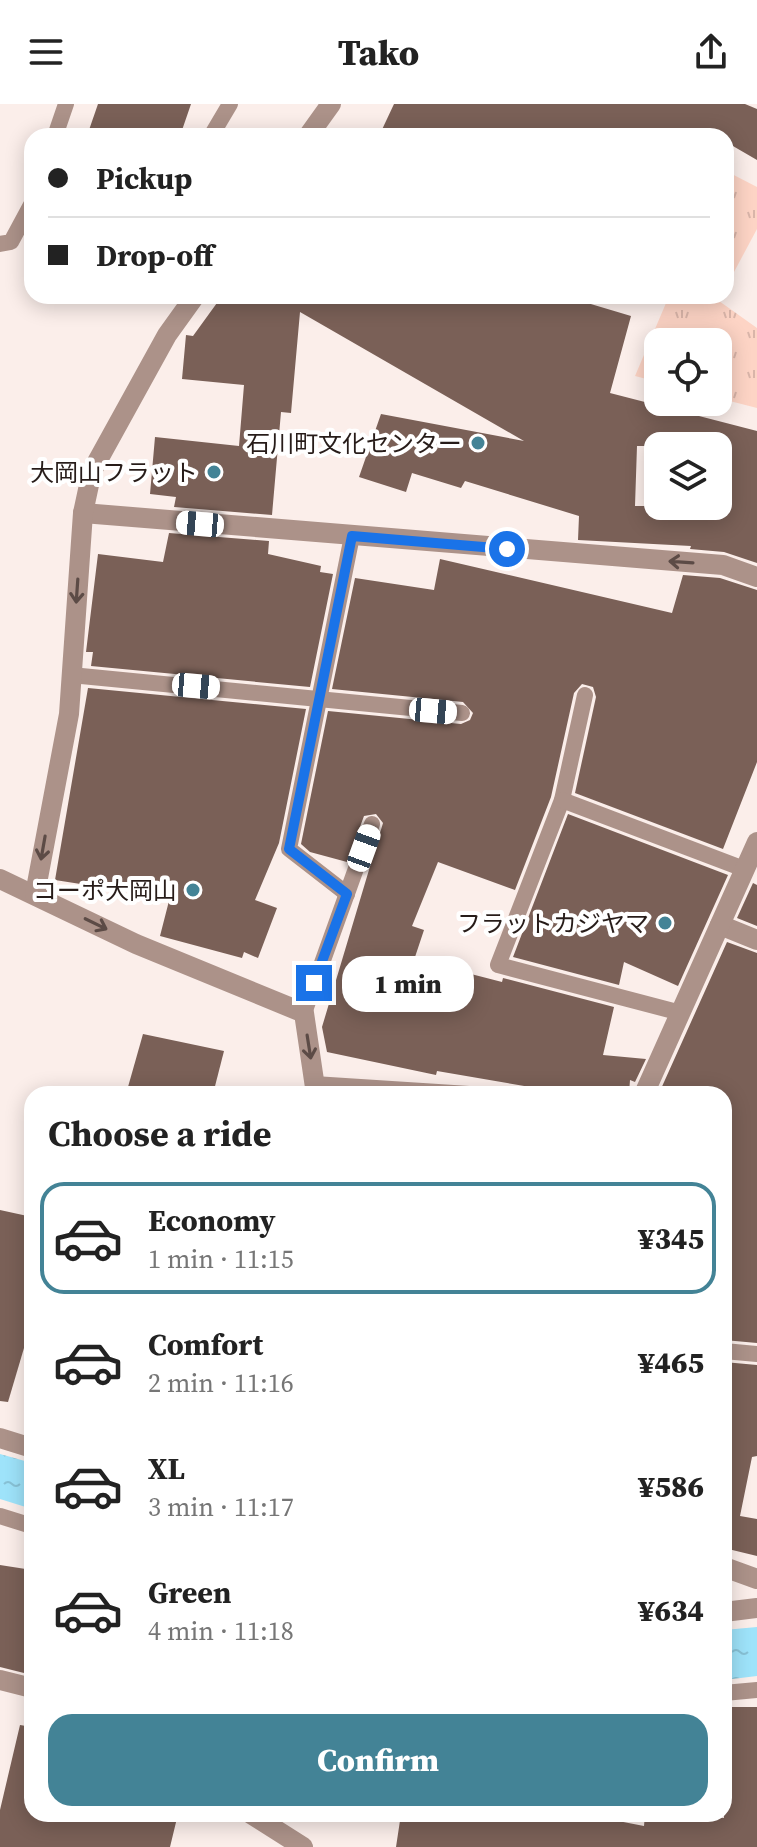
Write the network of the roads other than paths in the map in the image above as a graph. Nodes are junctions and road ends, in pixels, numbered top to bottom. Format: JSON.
{"nodes":[{"id":1,"x":66,"y":104,"type":"edge"},
{"id":2,"x":230,"y":104,"type":"edge"},
{"id":3,"x":331,"y":104,"type":"edge"},
{"id":4,"x":58,"y":128,"type":"edge"},
{"id":5,"x":216,"y":128,"type":"edge"},
{"id":6,"x":314,"y":128,"type":"edge"},
{"id":7,"x":24,"y":215,"type":"edge"},
{"id":8,"x":6,"y":243,"type":"edge"},
{"id":9,"x":189,"y":304,"type":"edge"},
{"id":10,"x":83,"y":513,"type":"junction"},
{"id":11,"x":352,"y":536,"type":"junction"},
{"id":12,"x":757,"y":577,"type":"edge"},
{"id":13,"x":71,"y":675,"type":"junction"},
{"id":14,"x":585,"y":695,"type":"dead end"},
{"id":15,"x":320,"y":697,"type":"junction"},
{"id":16,"x":462,"y":713,"type":"dead end"},
{"id":17,"x":562,"y":800,"type":"junction"},
{"id":18,"x":372,"y":824,"type":"dead end"},
{"id":19,"x":757,"y":842,"type":"edge"},
{"id":20,"x":744,"y":869,"type":"junction"},
{"id":21,"x":0,"y":879,"type":"edge"},
{"id":22,"x":35,"y":894,"type":"junction"},
{"id":23,"x":347,"y":894,"type":"junction"},
{"id":24,"x":720,"y":925,"type":"junction"},
{"id":25,"x":757,"y":940,"type":"edge"},
{"id":26,"x":304,"y":1013,"type":"junction"},
{"id":27,"x":681,"y":1013,"type":"junction"},
{"id":28,"x":315,"y":1086,"type":"edge"},
{"id":29,"x":648,"y":1086,"type":"edge"},
{"id":30,"x":732,"y":1352,"type":"edge"},
{"id":31,"x":757,"y":1354,"type":"edge"},
{"id":32,"x":0,"y":1438,"type":"edge"},
{"id":33,"x":24,"y":1446,"type":"edge"},
{"id":34,"x":0,"y":1516,"type":"edge"},
{"id":35,"x":24,"y":1524,"type":"edge"},
{"id":36,"x":732,"y":1570,"type":"edge"},
{"id":37,"x":757,"y":1579,"type":"edge"},
{"id":38,"x":757,"y":1608,"type":"edge"},
{"id":39,"x":732,"y":1611,"type":"edge"},
{"id":40,"x":0,"y":1680,"type":"edge"},
{"id":41,"x":24,"y":1686,"type":"edge"},
{"id":42,"x":757,"y":1690,"type":"edge"},
{"id":43,"x":732,"y":1692,"type":"edge"},
{"id":44,"x":264,"y":1822,"type":"edge"},
{"id":45,"x":303,"y":1847,"type":"edge"}],
"edges":[{"from":1,"to":4,"type":"lane"},
{"from":2,"to":5,"type":"lane"},
{"from":3,"to":6,"type":"street"},
{"from":7,"to":8,"type":"lane"},
{"from":9,"to":10,"type":"street"},
{"from":10,"to":11,"type":"street"},
{"from":10,"to":13,"type":"street","one_way":true},
{"from":12,"to":11,"type":"street","one_way":true},
{"from":11,"to":15,"type":"lane"},
{"from":13,"to":15,"type":"lane"},
{"from":13,"to":22,"type":"street","one_way":true},
{"from":14,"to":17,"type":"lane"},
{"from":15,"to":16,"type":"lane"},
{"from":15,"to":23,"type":"lane"},
{"from":17,"to":20,"type":"lane"},
{"from":17,"to":27,"type":"lane"},
{"from":18,"to":23,"type":"lane"},
{"from":19,"to":20,"type":"street"},
{"from":20,"to":24,"type":"street"},
{"from":21,"to":22,"type":"street"},
{"from":22,"to":26,"type":"street","one_way":true},
{"from":23,"to":26,"type":"lane"},
{"from":24,"to":25,"type":"street"},
{"from":24,"to":27,"type":"street"},
{"from":26,"to":28,"type":"street","one_way":true},
{"from":27,"to":29,"type":"street"},
{"from":30,"to":31,"type":"lane"},
{"from":32,"to":33,"type":"street"},
{"from":34,"to":35,"type":"lane"},
{"from":36,"to":37,"type":"street"},
{"from":38,"to":39,"type":"street"},
{"from":40,"to":41,"type":"street"},
{"from":42,"to":43,"type":"lane"},
{"from":44,"to":45,"type":"street"}]}
